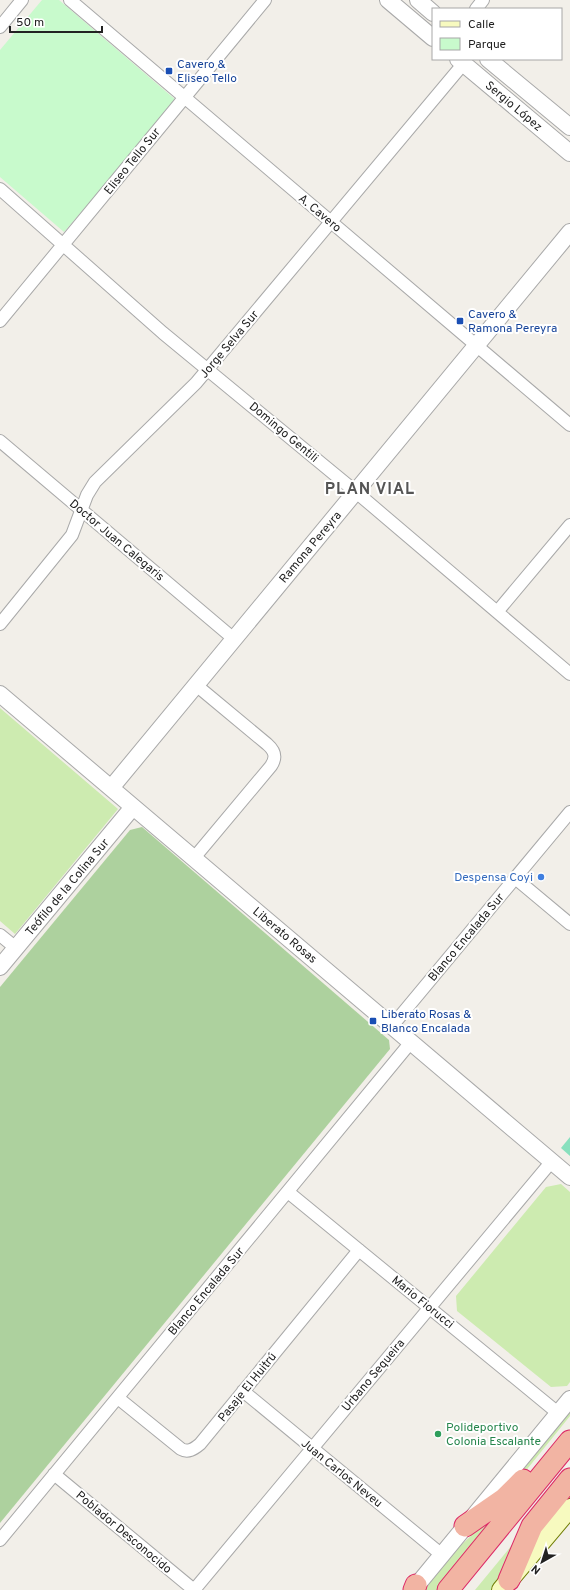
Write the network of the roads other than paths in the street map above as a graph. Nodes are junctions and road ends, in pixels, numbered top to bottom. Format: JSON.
{"nodes":[{"id":1,"x":22,"y":0,"type":"edge"},
{"id":2,"x":70,"y":0,"type":"edge"},
{"id":3,"x":265,"y":0,"type":"edge"},
{"id":4,"x":388,"y":0,"type":"edge"},
{"id":5,"x":418,"y":0,"type":"edge"},
{"id":6,"x":483,"y":0,"type":"edge"},
{"id":7,"x":477,"y":8,"type":"edge"},
{"id":8,"x":432,"y":11,"type":"edge"},
{"id":9,"x":0,"y":27,"type":"edge"},
{"id":10,"x":432,"y":37,"type":"edge"},
{"id":11,"x":489,"y":60,"type":"edge"},
{"id":12,"x":461,"y":61,"type":"edge"},
{"id":13,"x":184,"y":98,"type":"junction"},
{"id":14,"x":570,"y":127,"type":"edge"},
{"id":15,"x":570,"y":153,"type":"edge"},
{"id":16,"x":0,"y":189,"type":"edge"},
{"id":17,"x":331,"y":222,"type":"junction"},
{"id":18,"x":570,"y":232,"type":"edge"},
{"id":19,"x":63,"y":245,"type":"junction"},
{"id":20,"x":0,"y":321,"type":"edge"},
{"id":21,"x":476,"y":346,"type":"junction"},
{"id":22,"x":208,"y":370,"type":"junction"},
{"id":23,"x":570,"y":425,"type":"edge"},
{"id":24,"x":0,"y":442,"type":"edge"},
{"id":25,"x":356,"y":492,"type":"junction"},
{"id":26,"x":82,"y":511,"type":"junction"},
{"id":27,"x":570,"y":525,"type":"edge"},
{"id":28,"x":497,"y":612,"type":"junction"},
{"id":29,"x":0,"y":624,"type":"edge"},
{"id":30,"x":234,"y":640,"type":"junction"},
{"id":31,"x":570,"y":674,"type":"edge"},
{"id":32,"x":196,"y":685,"type":"junction"},
{"id":33,"x":0,"y":694,"type":"edge"},
{"id":34,"x":111,"y":788,"type":"junction"},
{"id":35,"x":133,"y":807,"type":"junction"},
{"id":36,"x":570,"y":812,"type":"edge"},
{"id":37,"x":194,"y":858,"type":"junction"},
{"id":38,"x":515,"y":878,"type":"junction"},
{"id":39,"x":570,"y":924,"type":"edge"},
{"id":40,"x":0,"y":935,"type":"edge"},
{"id":41,"x":16,"y":948,"type":"junction"},
{"id":42,"x":0,"y":967,"type":"edge"},
{"id":43,"x":392,"y":1026,"type":"junction"},
{"id":44,"x":411,"y":1042,"type":"junction"},
{"id":45,"x":552,"y":1161,"type":"junction"},
{"id":46,"x":570,"y":1176,"type":"edge"},
{"id":47,"x":288,"y":1192,"type":"junction"},
{"id":48,"x":358,"y":1250,"type":"junction"},
{"id":49,"x":429,"y":1308,"type":"junction"},
{"id":50,"x":243,"y":1391,"type":"junction"},
{"id":51,"x":118,"y":1398,"type":"junction"},
{"id":52,"x":570,"y":1399,"type":"edge"},
{"id":53,"x":564,"y":1419,"type":"edge"},
{"id":54,"x":570,"y":1442,"type":"edge"},
{"id":55,"x":312,"y":1448,"type":"junction"},
{"id":56,"x":570,"y":1464,"type":"edge"},
{"id":57,"x":54,"y":1474,"type":"junction"},
{"id":58,"x":570,"y":1479,"type":"edge"},
{"id":59,"x":570,"y":1508,"type":"edge"},
{"id":60,"x":465,"y":1526,"type":"joint"},
{"id":61,"x":0,"y":1540,"type":"edge"},
{"id":62,"x":442,"y":1555,"type":"junction"},
{"id":63,"x":505,"y":1585,"type":"edge"},
{"id":64,"x":187,"y":1588,"type":"edge"},
{"id":65,"x":414,"y":1588,"type":"edge"},
{"id":66,"x":448,"y":1590,"type":"edge"},
{"id":67,"x":467,"y":1590,"type":"edge"}],
"edges":[{"from":1,"to":9,"type":"street"},
{"from":2,"to":13,"type":"street","name":"A. Cavero"},
{"from":3,"to":13,"type":"street","name":"Eliseo Tello Sur"},
{"from":4,"to":10,"type":"street"},
{"from":5,"to":8,"type":"street"},
{"from":6,"to":7,"type":"street"},
{"from":11,"to":14,"type":"street","name":"Sergio López"},
{"from":12,"to":15,"type":"street","name":"Sergio López"},
{"from":12,"to":17,"type":"street","name":"Jorge Selva Sur"},
{"from":13,"to":17,"type":"street","name":"A. Cavero"},
{"from":13,"to":19,"type":"street","name":"Eliseo Tello Sur"},
{"from":16,"to":19,"type":"street","name":"Domingo Gentili"},
{"from":17,"to":21,"type":"street","name":"A. Cavero"},
{"from":17,"to":22,"type":"street","name":"Jorge Selva Sur"},
{"from":18,"to":21,"type":"street","name":"Ramona Pereyra"},
{"from":19,"to":20,"type":"street","name":"Eliseo Tello Sur"},
{"from":19,"to":22,"type":"street","name":"Domingo Gentili"},
{"from":21,"to":23,"type":"street","name":"A. Cavero"},
{"from":21,"to":25,"type":"street","name":"Ramona Pereyra"},
{"from":22,"to":25,"type":"street","name":"Domingo Gentili"},
{"from":22,"to":26,"type":"street","name":"Jorge Selva Sur"},
{"from":24,"to":26,"type":"street","name":"Doctor Juan Calegaris"},
{"from":25,"to":28,"type":"street","name":"Domingo Gentili"},
{"from":25,"to":30,"type":"street","name":"Ramona Pereyra"},
{"from":26,"to":29,"type":"street","name":"Jorge Selva Sur"},
{"from":26,"to":30,"type":"street","name":"Doctor Juan Calegaris"},
{"from":27,"to":28,"type":"street"},
{"from":28,"to":31,"type":"street","name":"Domingo Gentili"},
{"from":30,"to":32,"type":"street","name":"Ramona Pereyra"},
{"from":32,"to":34,"type":"street","name":"Ramona Pereyra"},
{"from":32,"to":37,"type":"street"},
{"from":33,"to":34,"type":"street","name":"Liberato Rosas"},
{"from":34,"to":35,"type":"street","name":"Liberato Rosas"},
{"from":35,"to":37,"type":"street","name":"Liberato Rosas"},
{"from":35,"to":41,"type":"street","name":"Teófilo de la Colina Sur"},
{"from":36,"to":38,"type":"street","name":"Blanco Encalada Sur"},
{"from":37,"to":43,"type":"street","name":"Liberato Rosas"},
{"from":38,"to":39,"type":"street"},
{"from":38,"to":43,"type":"street","name":"Blanco Encalada Sur"},
{"from":40,"to":41,"type":"street"},
{"from":41,"to":42,"type":"street","name":"Teófilo de la Colina Sur"},
{"from":43,"to":44,"type":"street","name":"Liberato Rosas"},
{"from":44,"to":45,"type":"street","name":"Liberato Rosas"},
{"from":44,"to":47,"type":"street","name":"Blanco Encalada Sur"},
{"from":45,"to":46,"type":"street","name":"Liberato Rosas"},
{"from":45,"to":49,"type":"street","name":"Urbano Sequeira"},
{"from":47,"to":48,"type":"street","name":"Mario Fiorucci"},
{"from":47,"to":51,"type":"street","name":"Blanco Encalada Sur"},
{"from":48,"to":49,"type":"street","name":"Mario Fiorucci"},
{"from":48,"to":50,"type":"street","name":"Pasaje El Huitrú"},
{"from":49,"to":53,"type":"street","name":"Mario Fiorucci"},
{"from":49,"to":55,"type":"street","name":"Urbano Sequeira"},
{"from":50,"to":51,"type":"street","name":"Pasaje El Huitrú"},
{"from":50,"to":55,"type":"street","name":"Juan Carlos Neveu"},
{"from":51,"to":57,"type":"street","name":"Blanco Encalada Sur"},
{"from":52,"to":53,"type":"street"},
{"from":53,"to":60,"type":"highway"},
{"from":54,"to":66,"type":"highway"},
{"from":55,"to":62,"type":"street","name":"Juan Carlos Neveu"},
{"from":55,"to":64,"type":"street","name":"Urbano Sequeira"},
{"from":56,"to":67,"type":"highway"},
{"from":57,"to":61,"type":"street","name":"Blanco Encalada Sur"},
{"from":57,"to":64,"type":"street","name":"Poblador Desconocido"},
{"from":58,"to":63,"type":"highway"},
{"from":59,"to":63,"type":"main road"},
{"from":60,"to":62,"type":"street"},
{"from":62,"to":65,"type":"street"}]}
